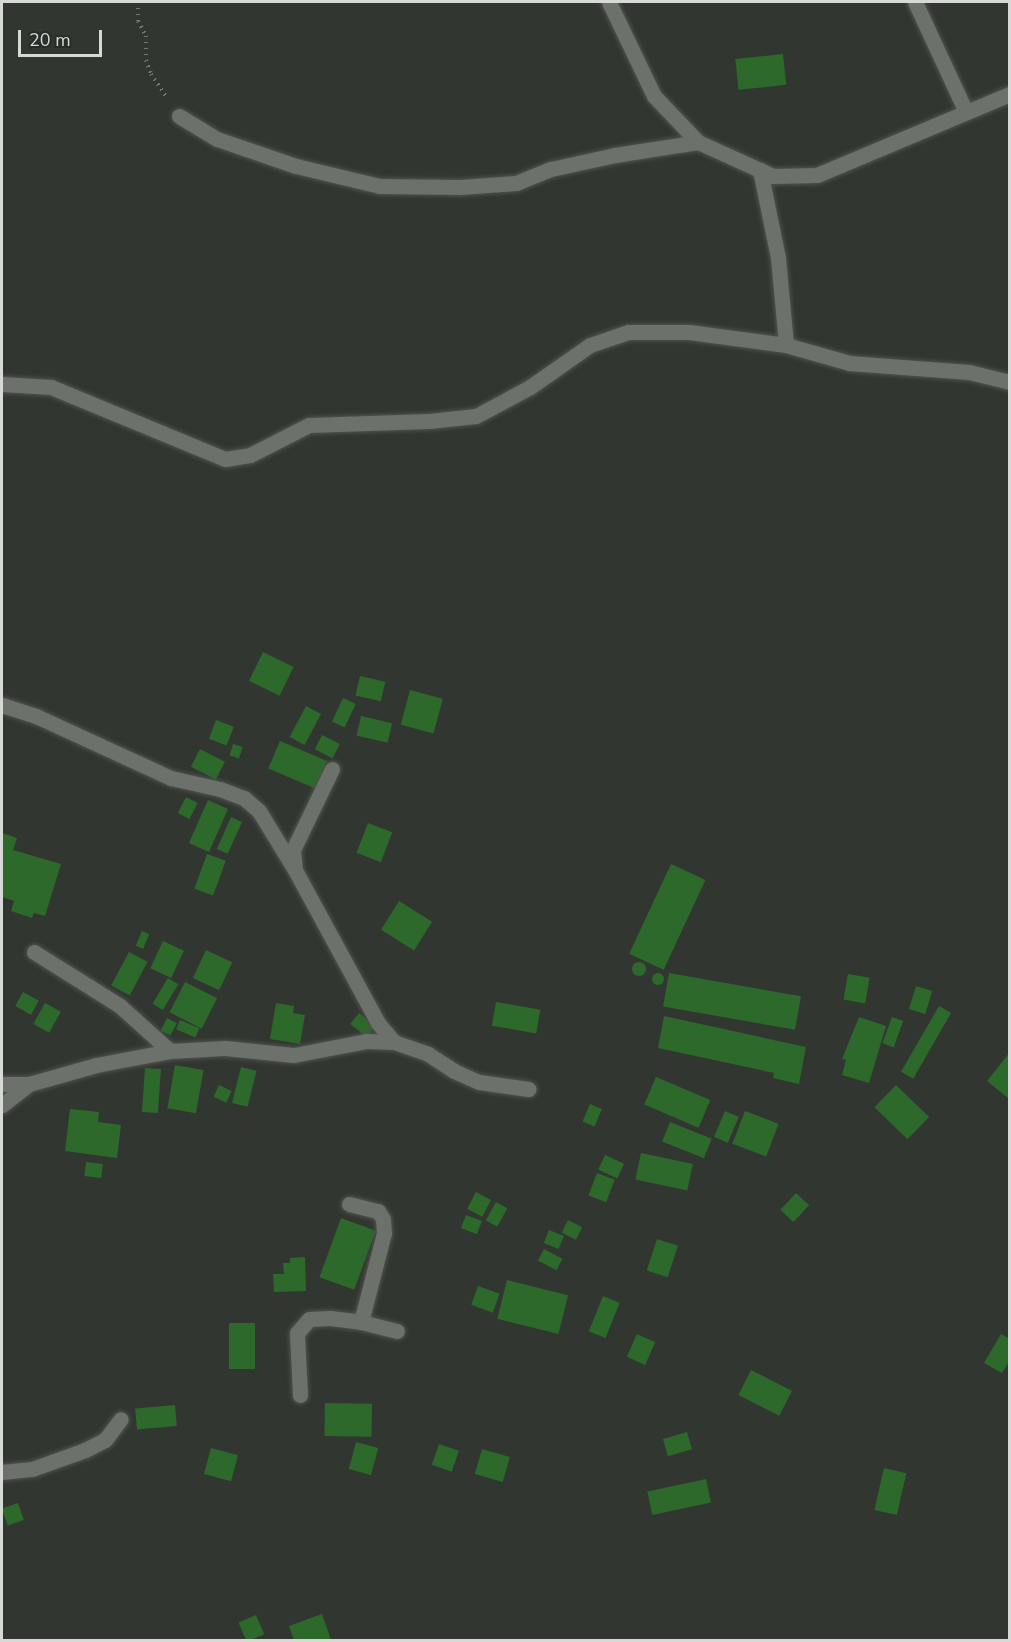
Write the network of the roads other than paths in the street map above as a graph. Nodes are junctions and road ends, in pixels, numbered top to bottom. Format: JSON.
{"nodes":[{"id":1,"x":609,"y":2,"type":"edge"},
{"id":2,"x":915,"y":2,"type":"edge"},
{"id":3,"x":1010,"y":94,"type":"edge"},
{"id":4,"x":966,"y":112,"type":"junction"},
{"id":5,"x":179,"y":116,"type":"road end"},
{"id":6,"x":698,"y":142,"type":"junction"},
{"id":7,"x":760,"y":170,"type":"junction"},
{"id":8,"x":786,"y":345,"type":"junction"},
{"id":9,"x":1010,"y":382,"type":"edge"},
{"id":10,"x":2,"y":384,"type":"edge"},
{"id":11,"x":2,"y":705,"type":"edge"},
{"id":12,"x":332,"y":769,"type":"dead end"},
{"id":13,"x":294,"y":870,"type":"junction"},
{"id":14,"x":34,"y":952,"type":"dead end"},
{"id":15,"x":394,"y":1042,"type":"junction"},
{"id":16,"x":170,"y":1051,"type":"junction"},
{"id":17,"x":2,"y":1084,"type":"edge"},
{"id":18,"x":29,"y":1084,"type":"junction"},
{"id":19,"x":529,"y":1089,"type":"dead end"},
{"id":20,"x":2,"y":1105,"type":"edge"},
{"id":21,"x":349,"y":1204,"type":"dead end"},
{"id":22,"x":361,"y":1322,"type":"junction"},
{"id":23,"x":397,"y":1331,"type":"dead end"},
{"id":24,"x":300,"y":1395,"type":"dead end"},
{"id":25,"x":121,"y":1419,"type":"dead end"},
{"id":26,"x":2,"y":1472,"type":"edge"}],
"edges":[{"from":1,"to":6,"type":"street"},
{"from":2,"to":4,"type":"street"},
{"from":3,"to":4,"type":"street"},
{"from":4,"to":7,"type":"street"},
{"from":5,"to":6,"type":"street"},
{"from":6,"to":7,"type":"street"},
{"from":7,"to":8,"type":"street"},
{"from":8,"to":9,"type":"street"},
{"from":8,"to":10,"type":"street"},
{"from":11,"to":13,"type":"street"},
{"from":12,"to":13,"type":"street"},
{"from":13,"to":15,"type":"street"},
{"from":14,"to":16,"type":"street"},
{"from":15,"to":16,"type":"street"},
{"from":15,"to":19,"type":"street"},
{"from":16,"to":18,"type":"street"},
{"from":17,"to":18,"type":"street"},
{"from":18,"to":20,"type":"street"},
{"from":21,"to":22,"type":"street"},
{"from":22,"to":23,"type":"street"},
{"from":22,"to":24,"type":"street"},
{"from":25,"to":26,"type":"street"}]}
